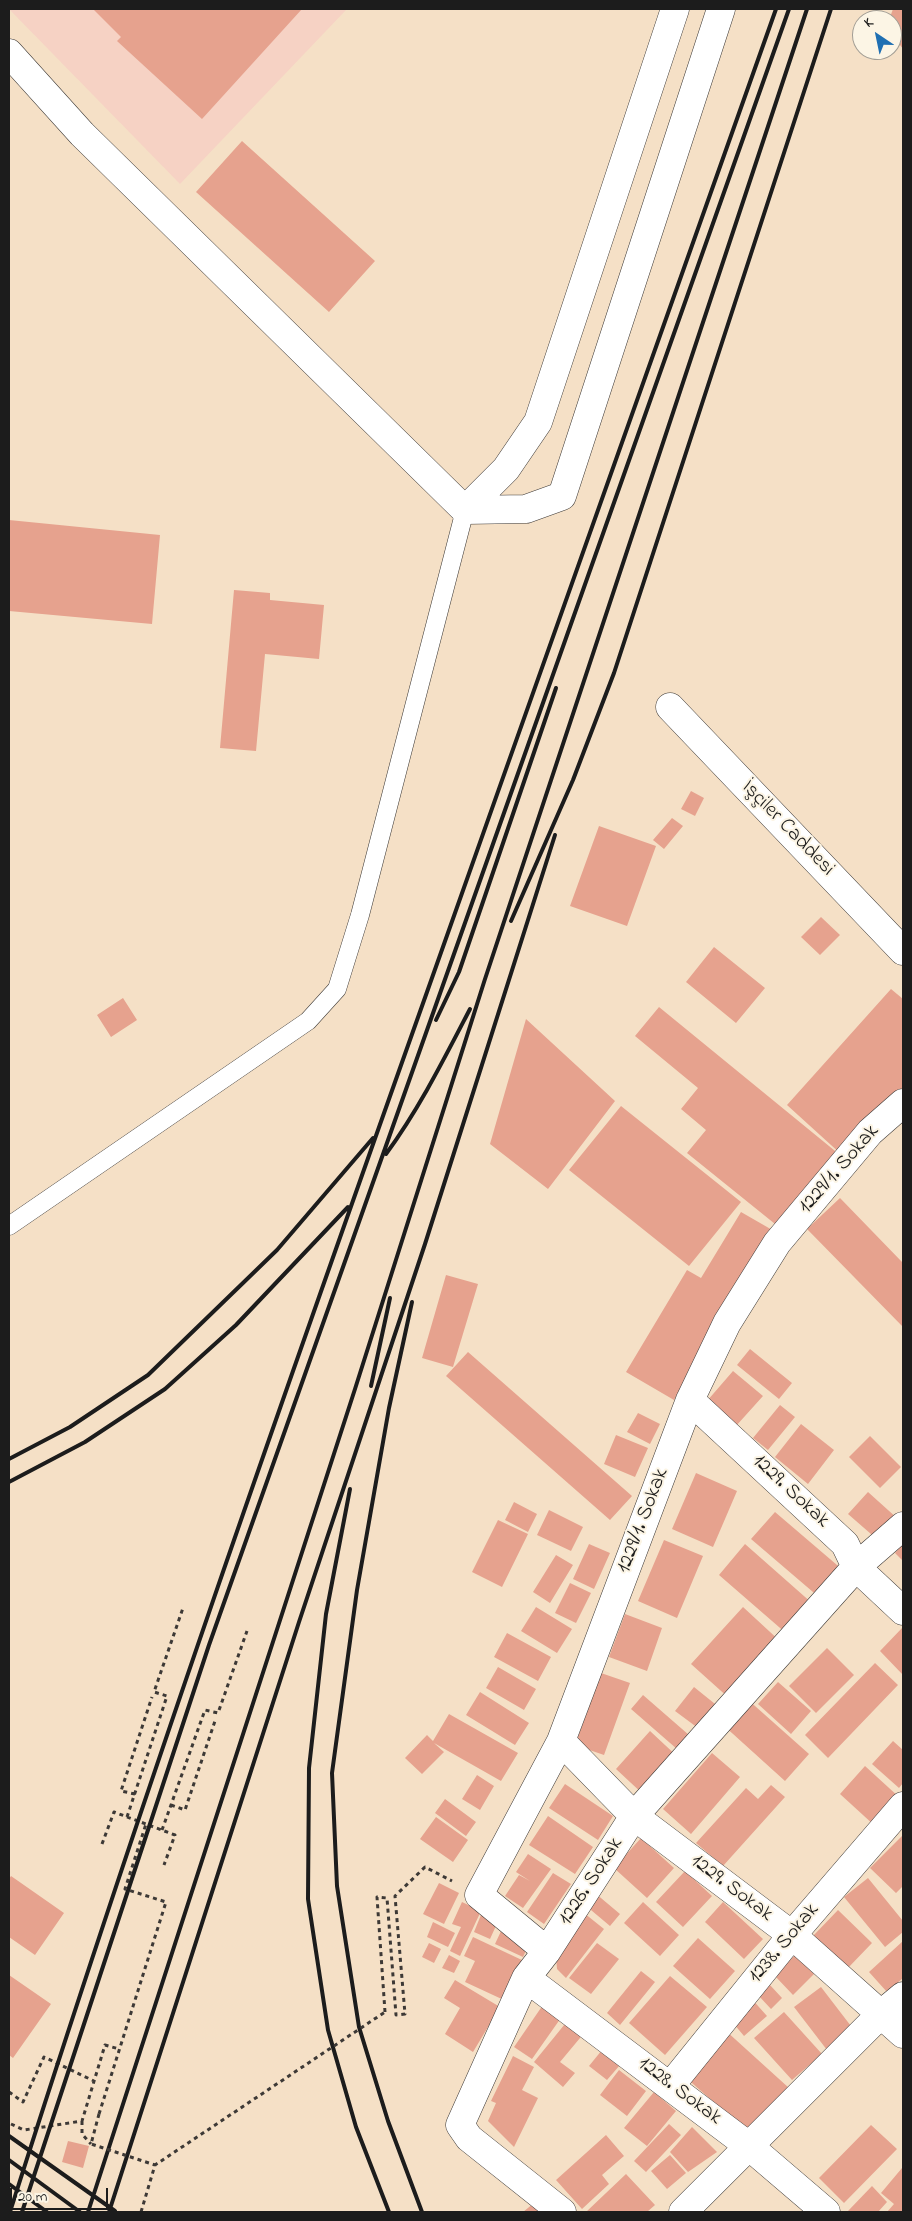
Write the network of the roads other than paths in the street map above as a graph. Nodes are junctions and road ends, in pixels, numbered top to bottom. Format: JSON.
{"nodes":[{"id":1,"x":674,"y":9,"type":"edge"},
{"id":2,"x":721,"y":9,"type":"edge"},
{"id":3,"x":9,"y":53,"type":"edge"},
{"id":4,"x":465,"y":510,"type":"junction"},
{"id":5,"x":670,"y":707,"type":"dead end"},
{"id":6,"x":903,"y":952,"type":"edge"},
{"id":7,"x":903,"y":1103,"type":"edge"},
{"id":8,"x":9,"y":1226,"type":"edge"},
{"id":9,"x":690,"y":1400,"type":"junction"},
{"id":10,"x":903,"y":1526,"type":"edge"},
{"id":11,"x":856,"y":1567,"type":"junction"},
{"id":12,"x":903,"y":1611,"type":"edge"},
{"id":13,"x":561,"y":1742,"type":"junction"},
{"id":14,"x":903,"y":1807,"type":"edge"},
{"id":15,"x":634,"y":1816,"type":"junction"},
{"id":16,"x":792,"y":1935,"type":"junction"},
{"id":17,"x":547,"y":1951,"type":"junction"},
{"id":18,"x":526,"y":1978,"type":"junction"},
{"id":19,"x":903,"y":1996,"type":"edge"},
{"id":20,"x":880,"y":2015,"type":"junction"},
{"id":21,"x":903,"y":2034,"type":"edge"},
{"id":22,"x":671,"y":2085,"type":"junction"},
{"id":23,"x":750,"y":2147,"type":"junction"},
{"id":24,"x":562,"y":2212,"type":"edge"},
{"id":25,"x":683,"y":2212,"type":"edge"},
{"id":26,"x":826,"y":2212,"type":"edge"}],
"edges":[{"from":1,"to":4,"type":"street"},
{"from":2,"to":4,"type":"street"},
{"from":3,"to":4,"type":"street"},
{"from":4,"to":8,"type":"lane"},
{"from":5,"to":6,"type":"street","name":"İşçiler Caddesi"},
{"from":7,"to":9,"type":"street","name":"1229/1. Sokak"},
{"from":9,"to":11,"type":"street","name":"1229. Sokak"},
{"from":9,"to":13,"type":"street","name":"1229/1. Sokak"},
{"from":10,"to":11,"type":"street","name":"1226. Sokak"},
{"from":11,"to":12,"type":"street","name":"1229. Sokak"},
{"from":11,"to":15,"type":"street","name":"1226. Sokak"},
{"from":13,"to":15,"type":"street","name":"1229. Sokak"},
{"from":13,"to":17,"type":"street","name":"1229/1. Sokak"},
{"from":14,"to":16,"type":"street","name":"1238. Sokak"},
{"from":15,"to":16,"type":"street","name":"1229. Sokak"},
{"from":15,"to":17,"type":"street","name":"1226. Sokak"},
{"from":16,"to":20,"type":"street","name":"1229. Sokak"},
{"from":16,"to":22,"type":"street","name":"1238. Sokak"},
{"from":17,"to":18,"type":"street","name":"1226. Sokak"},
{"from":18,"to":22,"type":"street","name":"1228. Sokak"},
{"from":18,"to":24,"type":"street","name":"1226. Sokak"},
{"from":19,"to":20,"type":"street"},
{"from":20,"to":21,"type":"street","name":"1229. Sokak"},
{"from":20,"to":23,"type":"street"},
{"from":22,"to":23,"type":"street","name":"1228. Sokak"},
{"from":23,"to":25,"type":"street"},
{"from":23,"to":26,"type":"street","name":"1228. Sokak"}]}
